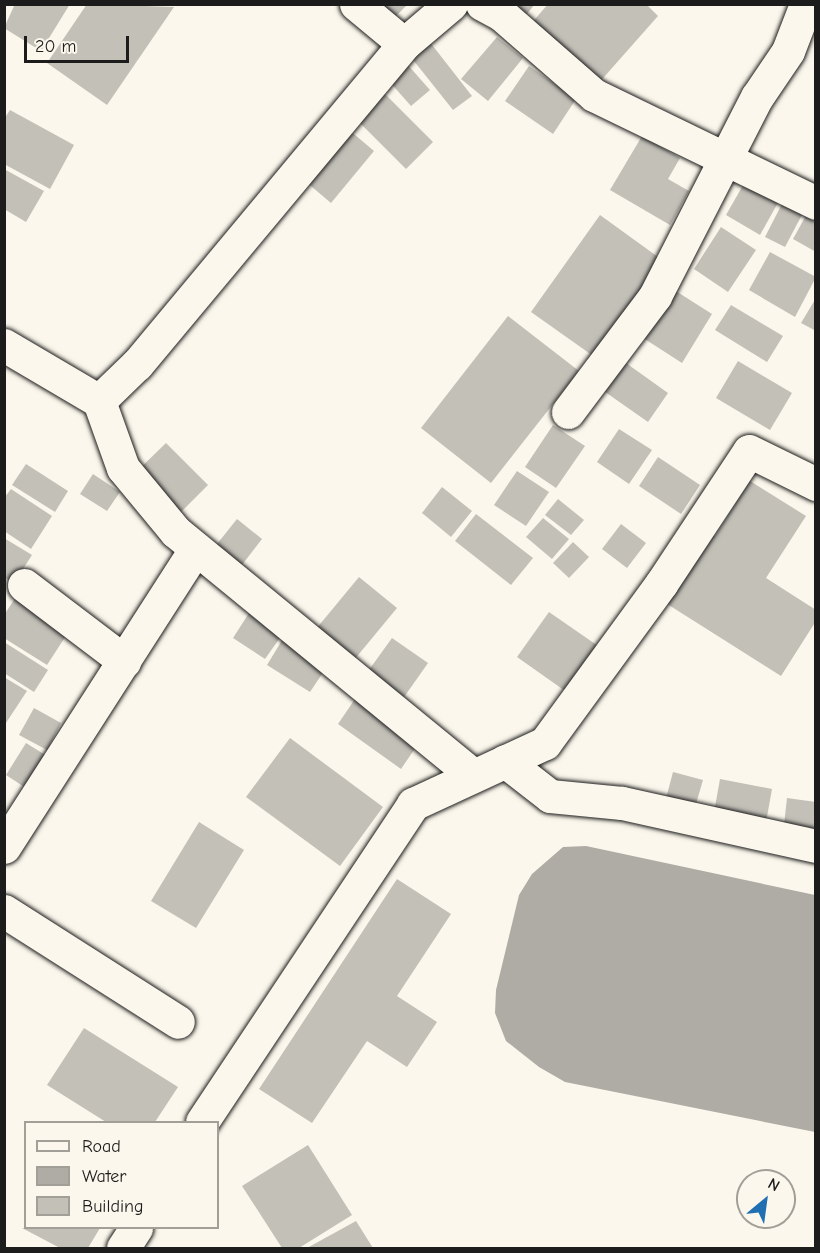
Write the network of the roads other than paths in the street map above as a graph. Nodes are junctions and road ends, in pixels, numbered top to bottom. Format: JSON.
{"nodes":[{"id":1,"x":356,"y":4,"type":"edge"},
{"id":2,"x":451,"y":4,"type":"edge"},
{"id":3,"x":482,"y":4,"type":"edge"},
{"id":4,"x":806,"y":4,"type":"edge"},
{"id":5,"x":404,"y":44,"type":"junction"},
{"id":6,"x":726,"y":156,"type":"junction"},
{"id":7,"x":816,"y":203,"type":"edge"},
{"id":8,"x":4,"y":345,"type":"edge"},
{"id":9,"x":99,"y":400,"type":"junction"},
{"id":10,"x":568,"y":412,"type":"dead end"},
{"id":11,"x":816,"y":484,"type":"edge"},
{"id":12,"x":195,"y":549,"type":"junction"},
{"id":13,"x":24,"y":585,"type":"dead end"},
{"id":14,"x":124,"y":661,"type":"junction"},
{"id":15,"x":505,"y":761,"type":"junction"},
{"id":16,"x":473,"y":775,"type":"junction"},
{"id":17,"x":816,"y":846,"type":"edge"},
{"id":18,"x":4,"y":847,"type":"edge"},
{"id":19,"x":4,"y":912,"type":"edge"},
{"id":20,"x":178,"y":1022,"type":"dead end"},
{"id":21,"x":203,"y":1121,"type":"edge"},
{"id":22,"x":135,"y":1229,"type":"edge"},
{"id":23,"x":123,"y":1248,"type":"edge"}],
"edges":[{"from":1,"to":5,"type":"street"},
{"from":2,"to":5,"type":"street"},
{"from":3,"to":6,"type":"street"},
{"from":4,"to":6,"type":"street"},
{"from":5,"to":9,"type":"street"},
{"from":6,"to":7,"type":"street"},
{"from":6,"to":10,"type":"street"},
{"from":8,"to":9,"type":"street"},
{"from":9,"to":12,"type":"street"},
{"from":11,"to":15,"type":"street"},
{"from":12,"to":14,"type":"street"},
{"from":12,"to":16,"type":"street"},
{"from":13,"to":14,"type":"street"},
{"from":14,"to":18,"type":"street"},
{"from":15,"to":16,"type":"street"},
{"from":15,"to":17,"type":"street"},
{"from":16,"to":21,"type":"street"},
{"from":19,"to":20,"type":"street"},
{"from":22,"to":23,"type":"street"}]}
